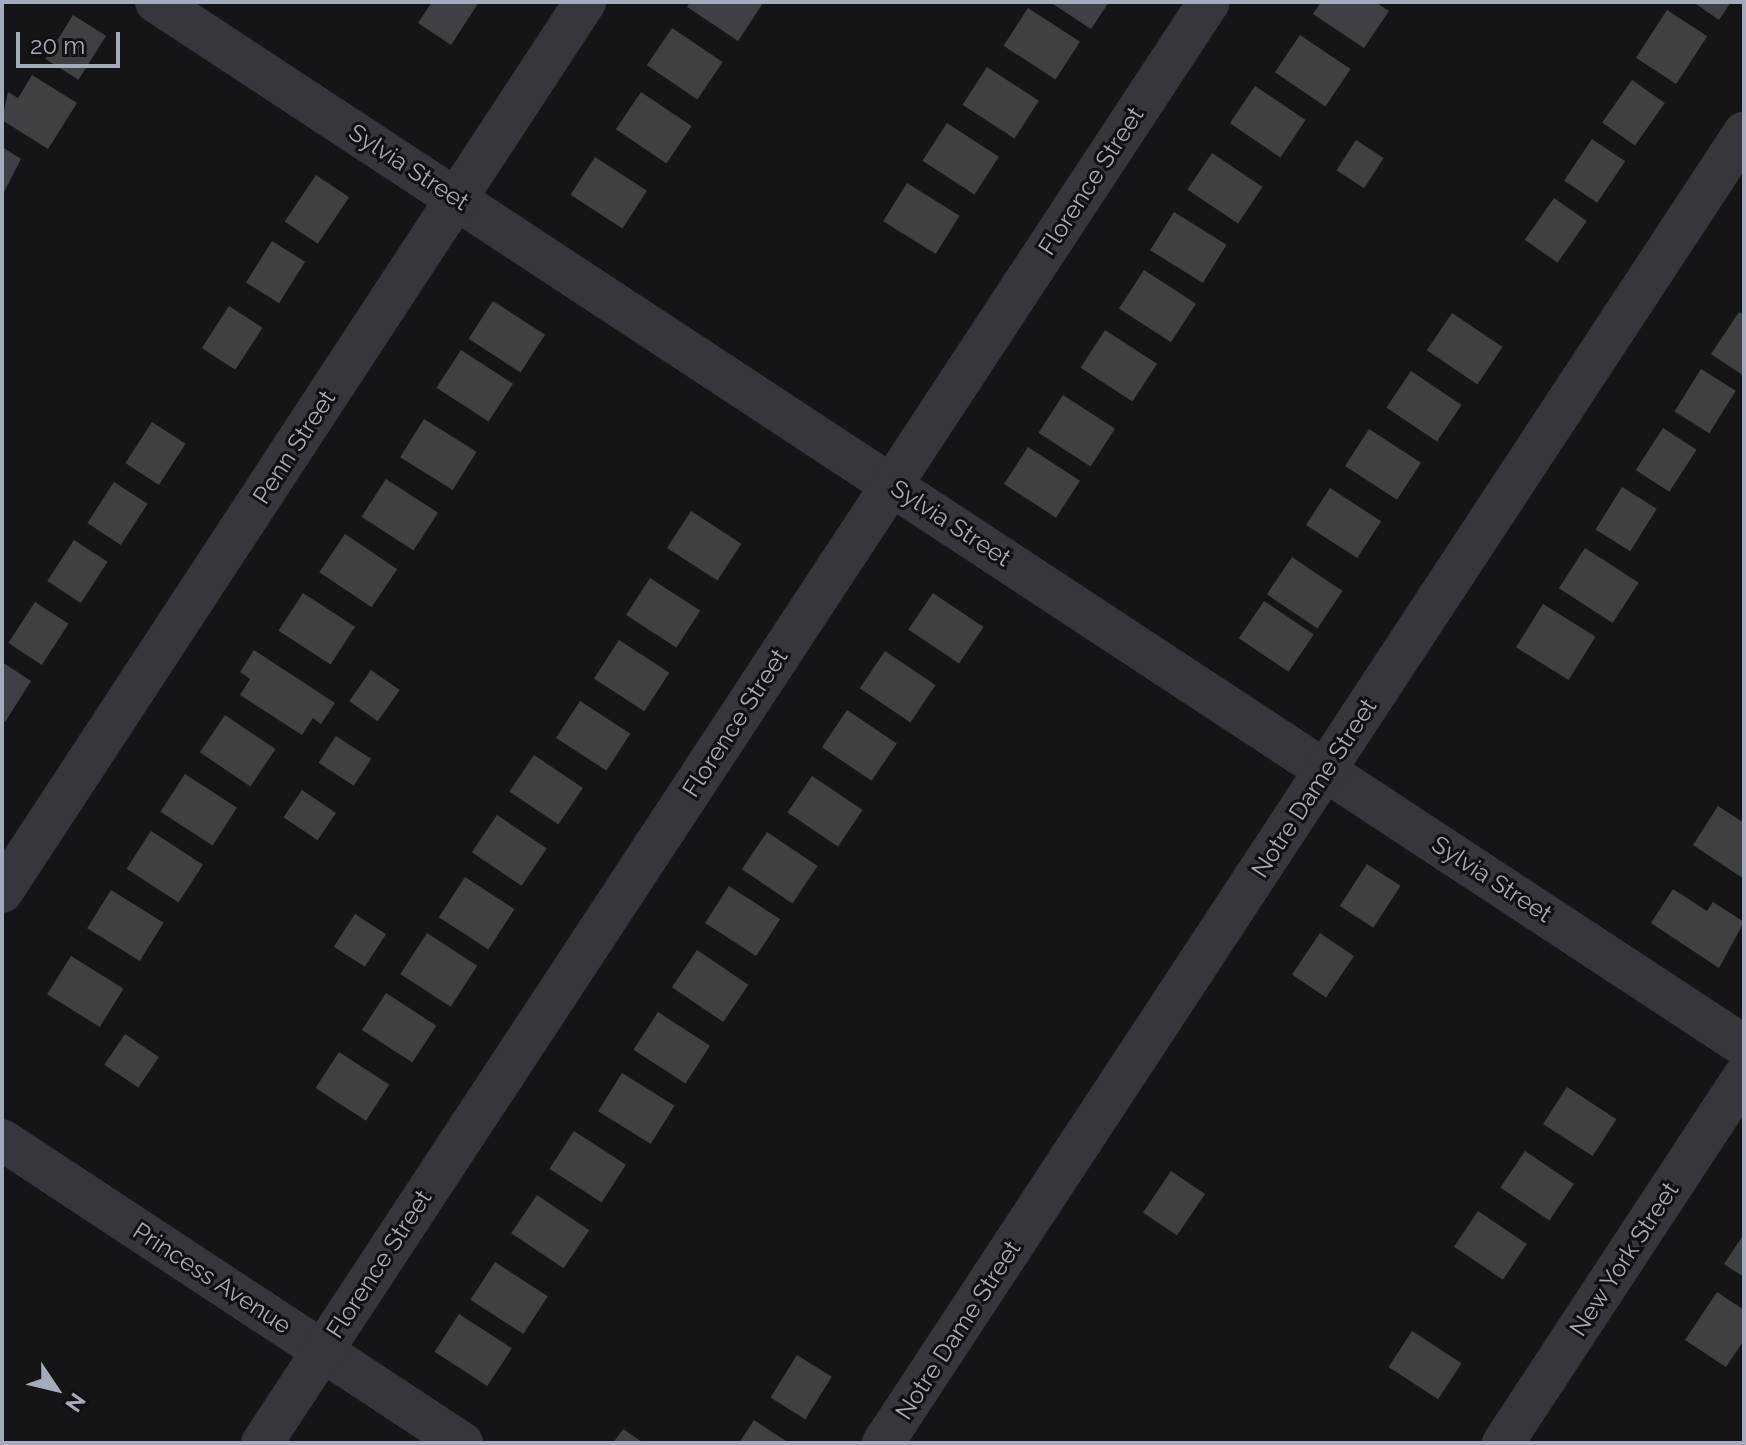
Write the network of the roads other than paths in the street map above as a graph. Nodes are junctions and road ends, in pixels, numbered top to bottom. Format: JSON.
{"nodes":[{"id":1,"x":156,"y":2,"type":"edge"},
{"id":2,"x":585,"y":2,"type":"edge"},
{"id":3,"x":1209,"y":2,"type":"edge"},
{"id":4,"x":1744,"y":133,"type":"edge"},
{"id":5,"x":457,"y":199,"type":"junction"},
{"id":6,"x":892,"y":485,"type":"junction"},
{"id":7,"x":1326,"y":770,"type":"junction"},
{"id":8,"x":2,"y":892,"type":"edge"},
{"id":9,"x":1744,"y":1046,"type":"edge"},
{"id":10,"x":1744,"y":1076,"type":"edge"},
{"id":11,"x":2,"y":1140,"type":"edge"},
{"id":12,"x":322,"y":1351,"type":"junction"},
{"id":13,"x":262,"y":1443,"type":"edge"},
{"id":14,"x":462,"y":1443,"type":"edge"},
{"id":15,"x":883,"y":1443,"type":"edge"},
{"id":16,"x":1503,"y":1443,"type":"edge"}],
"edges":[{"from":1,"to":5,"type":"street","name":"Sylvia Street"},
{"from":2,"to":5,"type":"street","name":"Penn Street"},
{"from":3,"to":6,"type":"street","name":"Florence Street"},
{"from":4,"to":7,"type":"street","name":"Notre Dame Street"},
{"from":5,"to":6,"type":"street","name":"Sylvia Street"},
{"from":5,"to":8,"type":"street","name":"Penn Street"},
{"from":6,"to":7,"type":"street","name":"Sylvia Street"},
{"from":6,"to":12,"type":"street","name":"Florence Street"},
{"from":7,"to":9,"type":"street","name":"Sylvia Street"},
{"from":7,"to":15,"type":"street","name":"Notre Dame Street"},
{"from":10,"to":16,"type":"street","name":"New York Street"},
{"from":11,"to":12,"type":"street","name":"Princess Avenue"},
{"from":12,"to":13,"type":"street","name":"Florence Street"},
{"from":12,"to":14,"type":"street","name":"Princess Avenue"}]}
